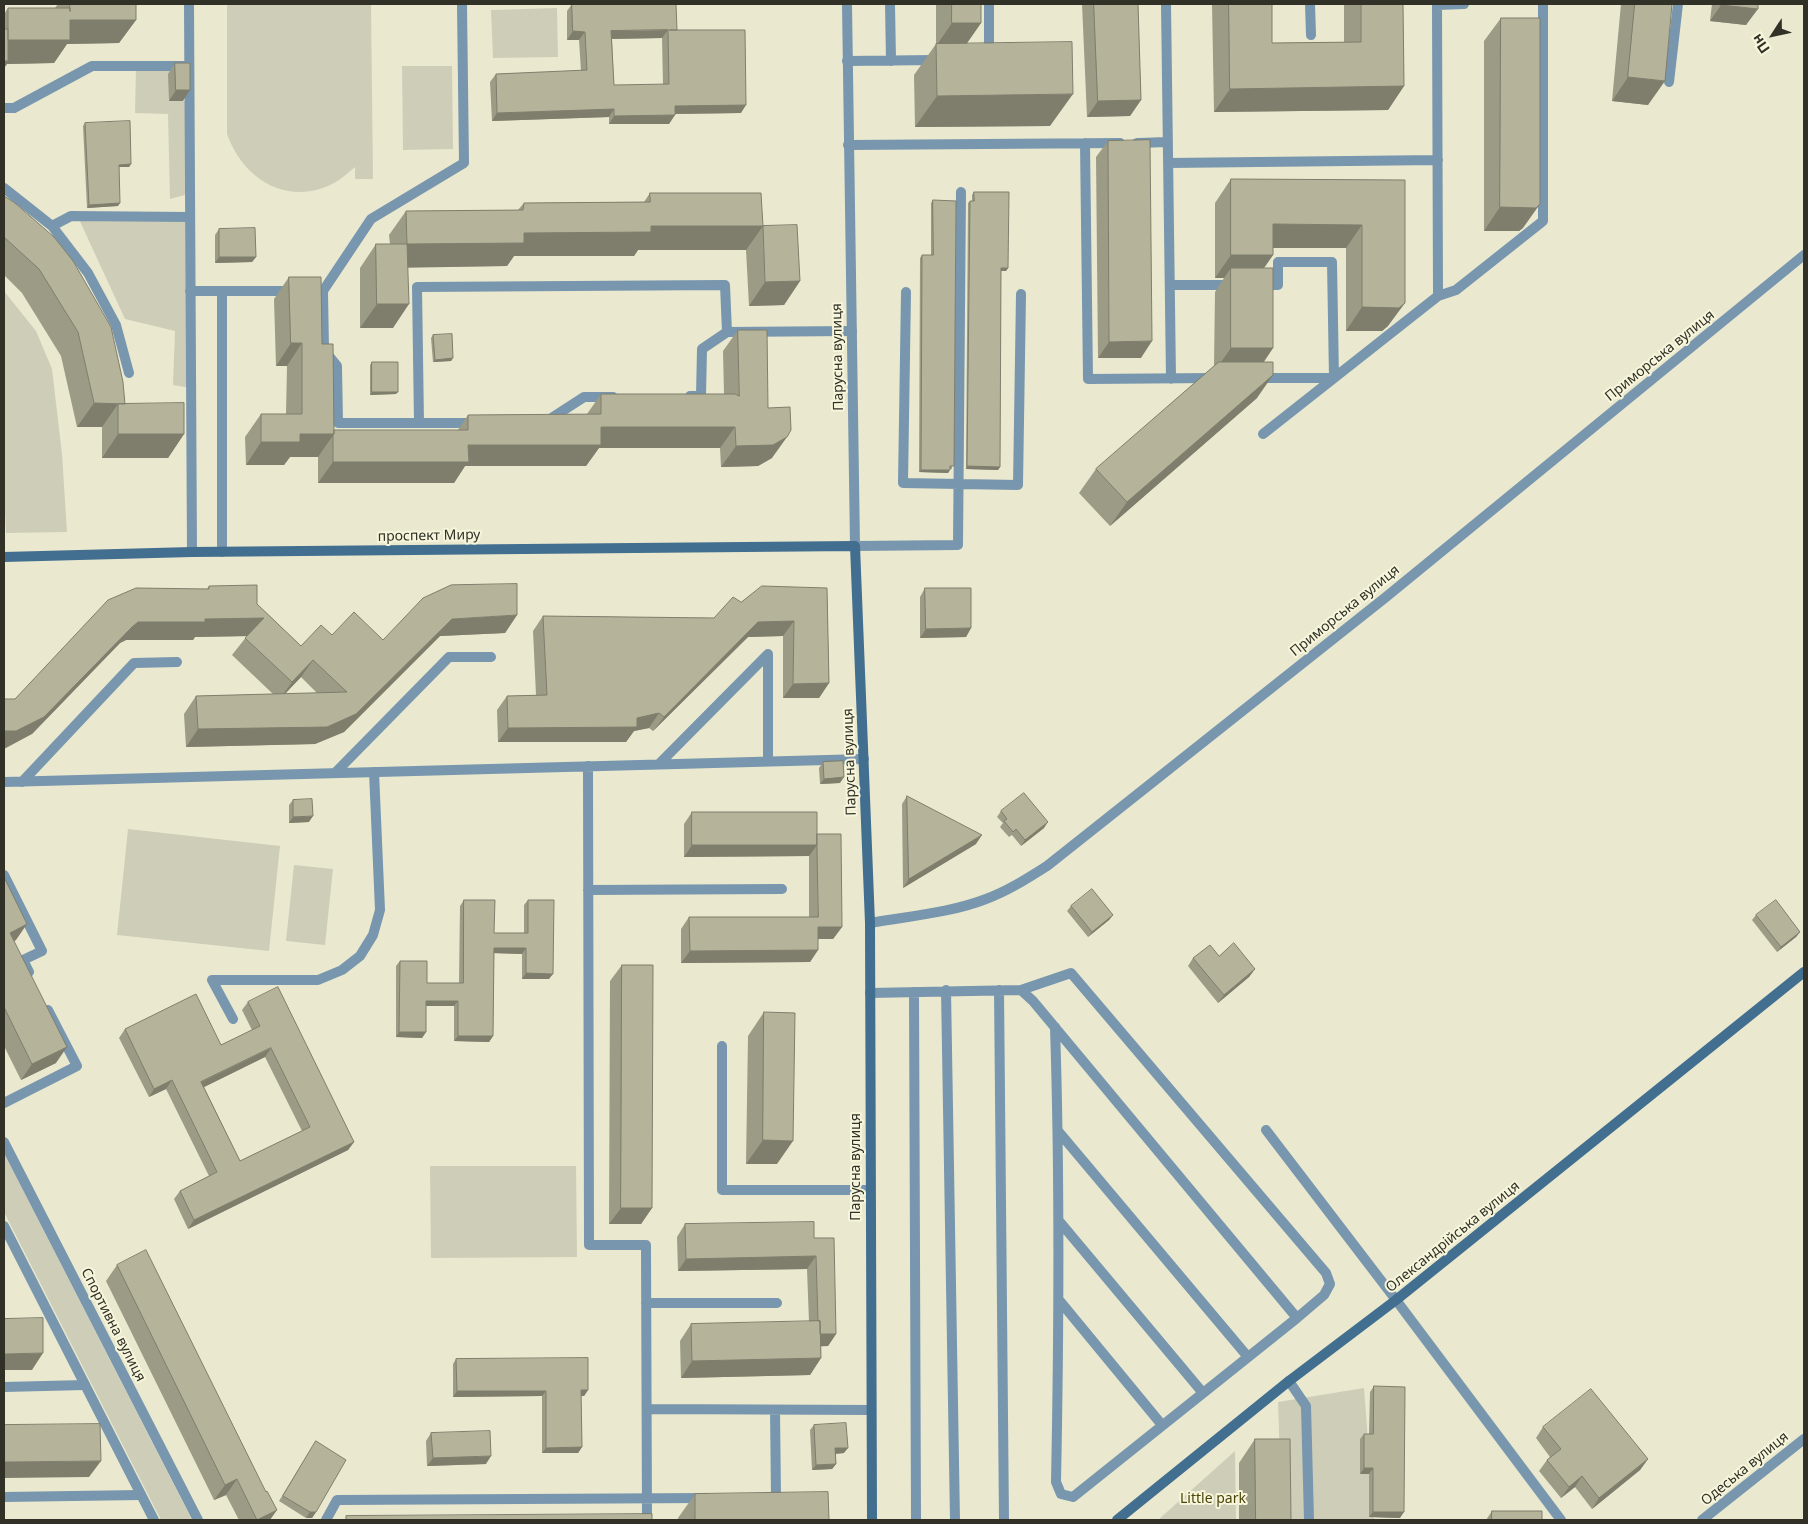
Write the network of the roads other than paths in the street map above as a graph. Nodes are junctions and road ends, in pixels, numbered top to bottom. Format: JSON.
{"nodes":[{"id":1,"x":188,"y":4,"type":"edge"},
{"id":2,"x":462,"y":4,"type":"edge"},
{"id":3,"x":847,"y":4,"type":"edge"},
{"id":4,"x":890,"y":4,"type":"edge"},
{"id":5,"x":989,"y":4,"type":"edge"},
{"id":6,"x":1166,"y":4,"type":"edge"},
{"id":7,"x":1310,"y":4,"type":"edge"},
{"id":8,"x":1437,"y":4,"type":"edge"},
{"id":9,"x":1464,"y":4,"type":"edge"},
{"id":10,"x":1543,"y":4,"type":"edge"},
{"id":11,"x":1678,"y":4,"type":"edge"},
{"id":12,"x":1310,"y":35,"type":"dead end"},
{"id":13,"x":950,"y":60,"type":"edge"},
{"id":14,"x":979,"y":60,"type":"edge"},
{"id":15,"x":847,"y":61,"type":"junction"},
{"id":16,"x":890,"y":61,"type":"junction"},
{"id":17,"x":189,"y":66,"type":"junction"},
{"id":18,"x":1669,"y":82,"type":"edge"},
{"id":19,"x":4,"y":108,"type":"edge"},
{"id":20,"x":1168,"y":142,"type":"junction"},
{"id":21,"x":1085,"y":143,"type":"junction"},
{"id":22,"x":848,"y":145,"type":"junction"},
{"id":23,"x":1438,"y":160,"type":"junction"},
{"id":24,"x":1168,"y":163,"type":"junction"},
{"id":25,"x":4,"y":188,"type":"edge"},
{"id":26,"x":961,"y":192,"type":"dead end"},
{"id":27,"x":190,"y":217,"type":"junction"},
{"id":28,"x":52,"y":226,"type":"junction"},
{"id":29,"x":1804,"y":255,"type":"edge"},
{"id":30,"x":1170,"y":285,"type":"junction"},
{"id":31,"x":222,"y":291,"type":"junction"},
{"id":32,"x":323,"y":291,"type":"junction"},
{"id":33,"x":190,"y":292,"type":"junction"},
{"id":34,"x":906,"y":292,"type":"dead end"},
{"id":35,"x":1021,"y":294,"type":"dead end"},
{"id":36,"x":1438,"y":296,"type":"junction"},
{"id":37,"x":852,"y":331,"type":"junction"},
{"id":38,"x":727,"y":332,"type":"junction"},
{"id":39,"x":129,"y":373,"type":"dead end"},
{"id":40,"x":1219,"y":378,"type":"edge"},
{"id":41,"x":1248,"y":378,"type":"edge"},
{"id":42,"x":1334,"y":378,"type":"junction"},
{"id":43,"x":1171,"y":379,"type":"junction"},
{"id":44,"x":682,"y":396,"type":"edge"},
{"id":45,"x":623,"y":397,"type":"edge"},
{"id":46,"x":487,"y":422,"type":"edge"},
{"id":47,"x":536,"y":422,"type":"edge"},
{"id":48,"x":419,"y":423,"type":"junction"},
{"id":49,"x":1263,"y":434,"type":"dead end"},
{"id":50,"x":958,"y":484,"type":"junction"},
{"id":51,"x":855,"y":546,"type":"junction"},
{"id":52,"x":192,"y":552,"type":"junction"},
{"id":53,"x":222,"y":552,"type":"junction"},
{"id":54,"x":4,"y":557,"type":"edge"},
{"id":55,"x":491,"y":656,"type":"dead end"},
{"id":56,"x":177,"y":662,"type":"dead end"},
{"id":57,"x":864,"y":759,"type":"junction"},
{"id":58,"x":768,"y":761,"type":"junction"},
{"id":59,"x":659,"y":764,"type":"junction"},
{"id":60,"x":588,"y":766,"type":"junction"},
{"id":61,"x":374,"y":772,"type":"junction"},
{"id":62,"x":335,"y":773,"type":"junction"},
{"id":63,"x":4,"y":782,"type":"edge"},
{"id":64,"x":22,"y":782,"type":"junction"},
{"id":65,"x":4,"y":876,"type":"edge"},
{"id":66,"x":782,"y":889,"type":"dead end"},
{"id":67,"x":588,"y":890,"type":"junction"},
{"id":68,"x":870,"y":923,"type":"junction"},
{"id":69,"x":1804,"y":972,"type":"edge"},
{"id":70,"x":32,"y":978,"type":"edge"},
{"id":71,"x":946,"y":990,"type":"junction"},
{"id":72,"x":999,"y":990,"type":"junction"},
{"id":73,"x":1021,"y":990,"type":"junction"},
{"id":74,"x":914,"y":992,"type":"junction"},
{"id":75,"x":870,"y":993,"type":"junction"},
{"id":76,"x":46,"y":1004,"type":"edge"},
{"id":77,"x":233,"y":1019,"type":"dead end"},
{"id":78,"x":1055,"y":1027,"type":"junction"},
{"id":79,"x":722,"y":1046,"type":"dead end"},
{"id":80,"x":4,"y":1103,"type":"edge"},
{"id":81,"x":1266,"y":1130,"type":"dead end"},
{"id":82,"x":1058,"y":1131,"type":"junction"},
{"id":83,"x":4,"y":1142,"type":"edge"},
{"id":84,"x":870,"y":1190,"type":"junction"},
{"id":85,"x":1059,"y":1221,"type":"junction"},
{"id":86,"x":4,"y":1226,"type":"edge"},
{"id":87,"x":1059,"y":1300,"type":"junction"},
{"id":88,"x":1396,"y":1300,"type":"junction"},
{"id":89,"x":646,"y":1303,"type":"junction"},
{"id":90,"x":777,"y":1303,"type":"dead end"},
{"id":91,"x":1298,"y":1318,"type":"junction"},
{"id":92,"x":1248,"y":1357,"type":"junction"},
{"id":93,"x":1289,"y":1381,"type":"junction"},
{"id":94,"x":85,"y":1386,"type":"junction"},
{"id":95,"x":4,"y":1387,"type":"edge"},
{"id":96,"x":1203,"y":1393,"type":"junction"},
{"id":97,"x":647,"y":1409,"type":"junction"},
{"id":98,"x":775,"y":1410,"type":"junction"},
{"id":99,"x":871,"y":1410,"type":"junction"},
{"id":100,"x":1162,"y":1425,"type":"junction"},
{"id":101,"x":1804,"y":1438,"type":"edge"},
{"id":102,"x":141,"y":1495,"type":"junction"},
{"id":103,"x":4,"y":1497,"type":"edge"},
{"id":104,"x":647,"y":1498,"type":"junction"},
{"id":105,"x":716,"y":1498,"type":"edge"},
{"id":106,"x":756,"y":1498,"type":"edge"},
{"id":107,"x":154,"y":1520,"type":"edge"},
{"id":108,"x":198,"y":1520,"type":"edge"},
{"id":109,"x":326,"y":1520,"type":"edge"},
{"id":110,"x":647,"y":1520,"type":"edge"},
{"id":111,"x":872,"y":1520,"type":"edge"},
{"id":112,"x":916,"y":1520,"type":"edge"},
{"id":113,"x":955,"y":1520,"type":"edge"},
{"id":114,"x":1004,"y":1520,"type":"edge"},
{"id":115,"x":1117,"y":1520,"type":"edge"},
{"id":116,"x":1309,"y":1520,"type":"edge"},
{"id":117,"x":1561,"y":1520,"type":"edge"},
{"id":118,"x":1702,"y":1520,"type":"edge"}],
"edges":[{"from":1,"to":17,"type":"street"},
{"from":2,"to":32,"type":"street"},
{"from":3,"to":15,"type":"street","name":"Парусна вулиця"},
{"from":4,"to":16,"type":"street"},
{"from":5,"to":14,"type":"street"},
{"from":6,"to":20,"type":"street"},
{"from":7,"to":12,"type":"street"},
{"from":8,"to":9,"type":"street"},
{"from":8,"to":23,"type":"street"},
{"from":10,"to":36,"type":"street"},
{"from":11,"to":18,"type":"street"},
{"from":13,"to":16,"type":"street"},
{"from":15,"to":16,"type":"street"},
{"from":15,"to":22,"type":"street","name":"Парусна вулиця"},
{"from":17,"to":19,"type":"street"},
{"from":17,"to":27,"type":"street"},
{"from":20,"to":21,"type":"street"},
{"from":20,"to":24,"type":"street"},
{"from":21,"to":22,"type":"street"},
{"from":21,"to":43,"type":"street"},
{"from":22,"to":37,"type":"street","name":"Парусна вулиця"},
{"from":23,"to":24,"type":"street"},
{"from":23,"to":36,"type":"street"},
{"from":24,"to":30,"type":"street"},
{"from":25,"to":28,"type":"street"},
{"from":26,"to":50,"type":"street"},
{"from":27,"to":28,"type":"street"},
{"from":27,"to":33,"type":"street"},
{"from":28,"to":39,"type":"street"},
{"from":29,"to":68,"type":"street","name":"Приморська вулиця"},
{"from":30,"to":42,"type":"street"},
{"from":30,"to":43,"type":"street"},
{"from":31,"to":32,"type":"street"},
{"from":31,"to":33,"type":"street"},
{"from":31,"to":53,"type":"street"},
{"from":32,"to":48,"type":"street"},
{"from":33,"to":52,"type":"street"},
{"from":34,"to":50,"type":"street"},
{"from":35,"to":50,"type":"street"},
{"from":36,"to":42,"type":"street"},
{"from":37,"to":38,"type":"street"},
{"from":37,"to":51,"type":"street","name":"Парусна вулиця"},
{"from":38,"to":44,"type":"street"},
{"from":38,"to":48,"type":"street"},
{"from":40,"to":43,"type":"street"},
{"from":41,"to":42,"type":"street"},
{"from":42,"to":49,"type":"street"},
{"from":45,"to":47,"type":"street"},
{"from":46,"to":48,"type":"street"},
{"from":50,"to":51,"type":"street"},
{"from":51,"to":53,"type":"street","name":"проспект Миру"},
{"from":51,"to":57,"type":"street","name":"Парусна вулиця"},
{"from":52,"to":53,"type":"street","name":"проспект Миру"},
{"from":52,"to":54,"type":"street","name":"проспект Миру"},
{"from":55,"to":62,"type":"street"},
{"from":56,"to":64,"type":"street"},
{"from":57,"to":58,"type":"street"},
{"from":57,"to":68,"type":"street","name":"Парусна вулиця"},
{"from":58,"to":59,"type":"street"},
{"from":58,"to":59,"type":"street"},
{"from":59,"to":60,"type":"street"},
{"from":60,"to":61,"type":"street"},
{"from":60,"to":67,"type":"street"},
{"from":61,"to":62,"type":"street"},
{"from":61,"to":77,"type":"street"},
{"from":62,"to":64,"type":"street"},
{"from":63,"to":64,"type":"street"},
{"from":65,"to":70,"type":"street"},
{"from":66,"to":67,"type":"street"},
{"from":67,"to":89,"type":"street"},
{"from":68,"to":75,"type":"street","name":"Парусна вулиця"},
{"from":69,"to":88,"type":"street","name":"Олександрійська вулиця"},
{"from":71,"to":72,"type":"street"},
{"from":71,"to":74,"type":"street"},
{"from":71,"to":113,"type":"street"},
{"from":72,"to":73,"type":"street"},
{"from":72,"to":114,"type":"street"},
{"from":73,"to":78,"type":"street"},
{"from":73,"to":91,"type":"street"},
{"from":74,"to":75,"type":"street"},
{"from":74,"to":112,"type":"street"},
{"from":75,"to":84,"type":"street","name":"Парусна вулиця"},
{"from":76,"to":80,"type":"street"},
{"from":78,"to":82,"type":"street"},
{"from":78,"to":91,"type":"street"},
{"from":79,"to":84,"type":"street"},
{"from":81,"to":88,"type":"street"},
{"from":82,"to":85,"type":"street"},
{"from":82,"to":92,"type":"street"},
{"from":83,"to":108,"type":"street","name":"Спортивна вулиця"},
{"from":84,"to":99,"type":"street","name":"Парусна вулиця"},
{"from":85,"to":87,"type":"street"},
{"from":85,"to":96,"type":"street"},
{"from":86,"to":94,"type":"street"},
{"from":87,"to":100,"type":"street"},
{"from":87,"to":100,"type":"street"},
{"from":88,"to":93,"type":"street","name":"Олександрійська вулиця"},
{"from":88,"to":117,"type":"street"},
{"from":89,"to":90,"type":"street"},
{"from":89,"to":97,"type":"street"},
{"from":91,"to":92,"type":"street"},
{"from":92,"to":96,"type":"street"},
{"from":93,"to":115,"type":"street","name":"Олександрійська вулиця"},
{"from":93,"to":116,"type":"street"},
{"from":94,"to":95,"type":"street"},
{"from":94,"to":102,"type":"street"},
{"from":96,"to":100,"type":"street"},
{"from":97,"to":98,"type":"street"},
{"from":97,"to":104,"type":"street"},
{"from":98,"to":99,"type":"street"},
{"from":98,"to":106,"type":"street"},
{"from":99,"to":111,"type":"street","name":"Парусна вулиця"},
{"from":101,"to":118,"type":"street","name":"Одеська вулиця"},
{"from":102,"to":103,"type":"street"},
{"from":102,"to":107,"type":"street"},
{"from":104,"to":105,"type":"street"},
{"from":104,"to":109,"type":"street"},
{"from":104,"to":110,"type":"street"}]}
